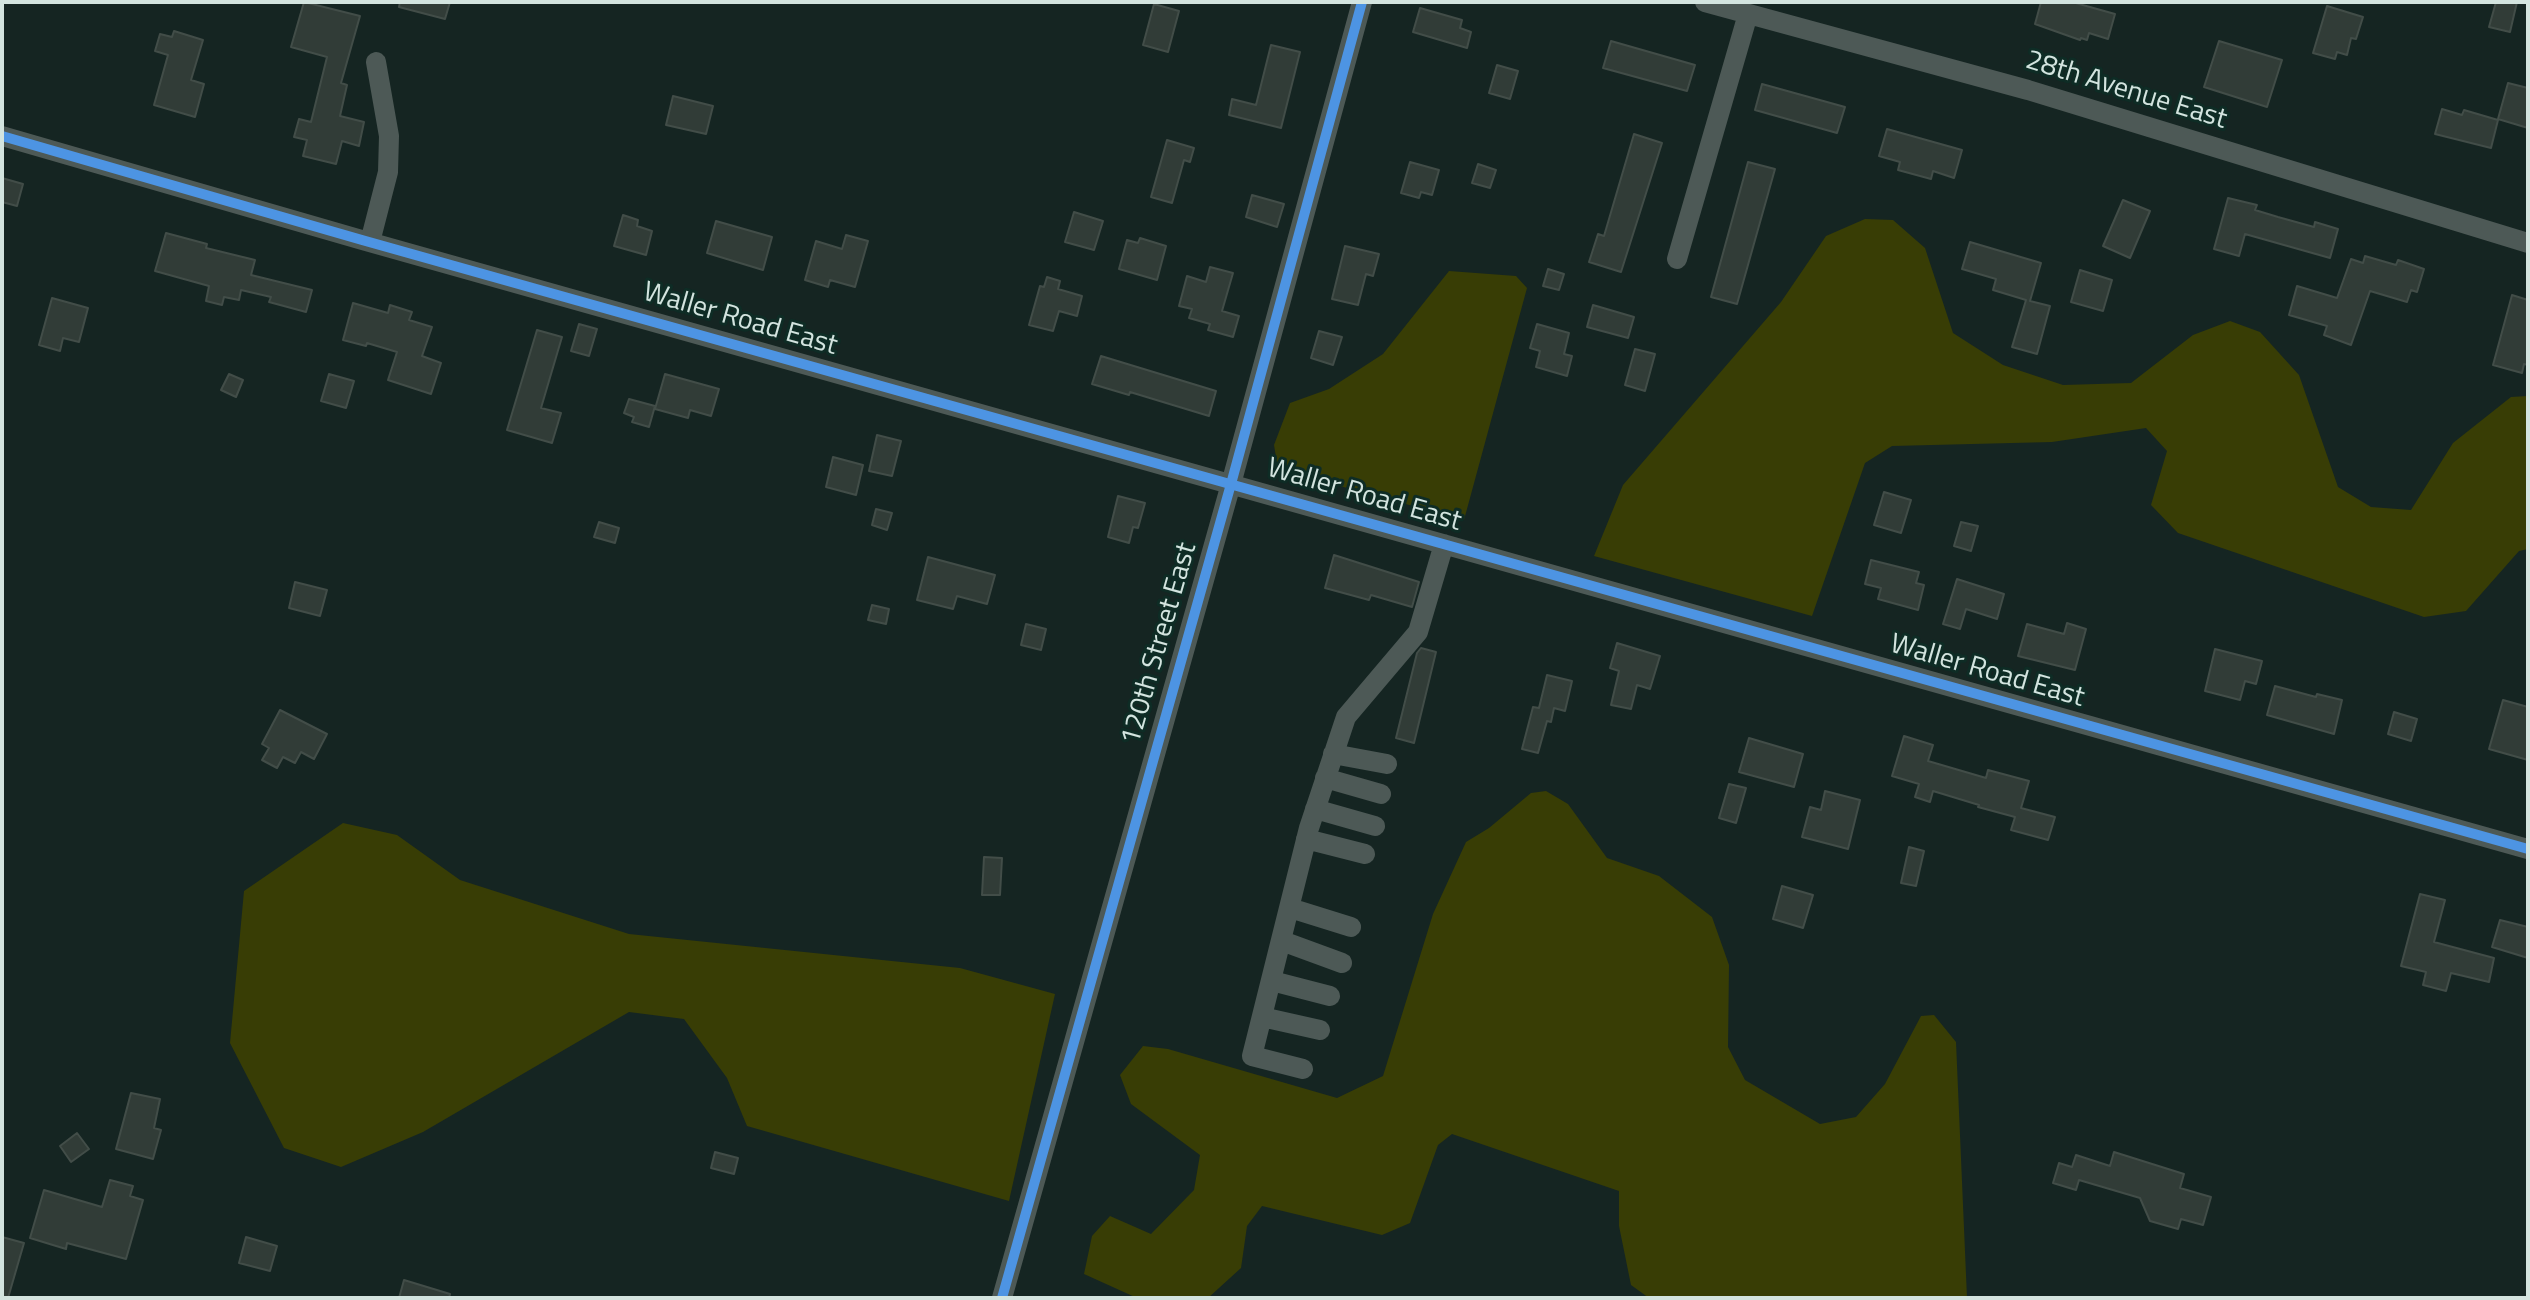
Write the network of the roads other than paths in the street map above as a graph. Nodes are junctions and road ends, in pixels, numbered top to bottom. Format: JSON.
{"nodes":[{"id":1,"x":1362,"y":2,"type":"edge"},
{"id":2,"x":1705,"y":2,"type":"edge"},
{"id":3,"x":1748,"y":14,"type":"junction"},
{"id":4,"x":376,"y":62,"type":"dead end"},
{"id":5,"x":2,"y":136,"type":"edge"},
{"id":6,"x":370,"y":242,"type":"junction"},
{"id":7,"x":2528,"y":243,"type":"edge"},
{"id":8,"x":1677,"y":259,"type":"dead end"},
{"id":9,"x":1231,"y":484,"type":"junction"},
{"id":10,"x":1444,"y":544,"type":"junction"},
{"id":11,"x":1333,"y":754,"type":"junction"},
{"id":12,"x":1387,"y":764,"type":"dead end"},
{"id":13,"x":1325,"y":778,"type":"junction"},
{"id":14,"x":1381,"y":794,"type":"dead end"},
{"id":15,"x":1315,"y":809,"type":"junction"},
{"id":16,"x":1375,"y":826,"type":"dead end"},
{"id":17,"x":1306,"y":839,"type":"junction"},
{"id":18,"x":2528,"y":849,"type":"edge"},
{"id":19,"x":1365,"y":854,"type":"dead end"},
{"id":20,"x":1290,"y":908,"type":"junction"},
{"id":21,"x":1351,"y":927,"type":"dead end"},
{"id":22,"x":1282,"y":941,"type":"junction"},
{"id":23,"x":1342,"y":963,"type":"dead end"},
{"id":24,"x":1272,"y":981,"type":"junction"},
{"id":25,"x":1330,"y":996,"type":"dead end"},
{"id":26,"x":1262,"y":1017,"type":"junction"},
{"id":27,"x":1320,"y":1030,"type":"dead end"},
{"id":28,"x":1303,"y":1069,"type":"dead end"},
{"id":29,"x":1002,"y":1298,"type":"edge"}],
"edges":[{"from":1,"to":9,"type":"street","name":"120th Street East"},
{"from":2,"to":3,"type":"street","name":"28th Avenue East"},
{"from":3,"to":7,"type":"street","name":"28th Avenue East"},
{"from":3,"to":8,"type":"street"},
{"from":4,"to":6,"type":"street"},
{"from":5,"to":6,"type":"street","name":"Waller Road East"},
{"from":6,"to":9,"type":"street","name":"Waller Road East"},
{"from":9,"to":10,"type":"street","name":"Waller Road East"},
{"from":9,"to":29,"type":"street","name":"120th Street East"},
{"from":10,"to":11,"type":"street"},
{"from":10,"to":18,"type":"street","name":"Waller Road East"},
{"from":11,"to":12,"type":"street"},
{"from":11,"to":13,"type":"street"},
{"from":13,"to":14,"type":"street"},
{"from":13,"to":15,"type":"street"},
{"from":15,"to":16,"type":"street"},
{"from":15,"to":17,"type":"street"},
{"from":17,"to":19,"type":"street"},
{"from":17,"to":20,"type":"street"},
{"from":20,"to":21,"type":"street"},
{"from":20,"to":22,"type":"street"},
{"from":22,"to":23,"type":"street"},
{"from":22,"to":24,"type":"street"},
{"from":24,"to":25,"type":"street"},
{"from":24,"to":26,"type":"street"},
{"from":26,"to":27,"type":"street"},
{"from":26,"to":28,"type":"street"}]}
